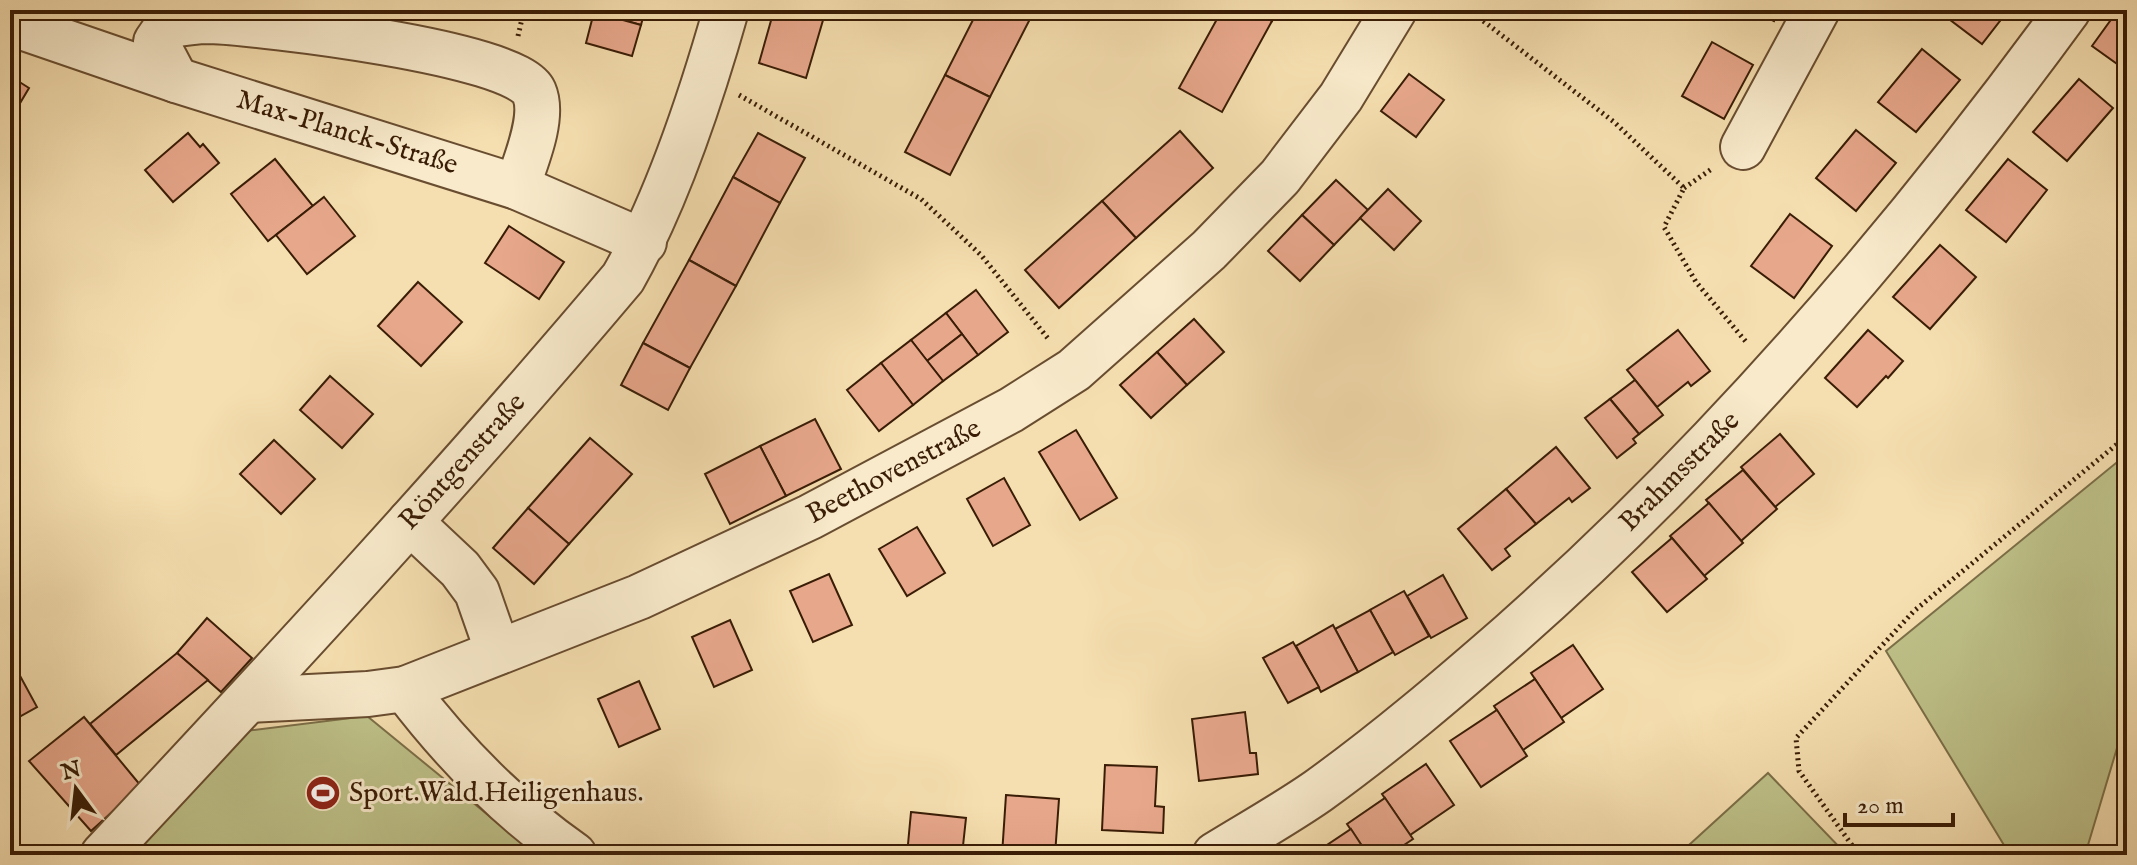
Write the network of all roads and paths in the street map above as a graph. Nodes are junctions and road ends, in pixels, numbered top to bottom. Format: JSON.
{"nodes":[{"id":1,"x":726,"y":10,"type":"edge"},
{"id":2,"x":1394,"y":10,"type":"edge"},
{"id":3,"x":1469,"y":10,"type":"edge"},
{"id":4,"x":1817,"y":10,"type":"edge"},
{"id":5,"x":2068,"y":10,"type":"edge"},
{"id":6,"x":10,"y":23,"type":"edge"},
{"id":7,"x":707,"y":77,"type":"junction"},
{"id":8,"x":176,"y":80,"type":"junction"},
{"id":9,"x":1743,"y":147,"type":"dead end"},
{"id":10,"x":517,"y":187,"type":"junction"},
{"id":11,"x":644,"y":242,"type":"junction"},
{"id":12,"x":1074,"y":370,"type":"junction"},
{"id":13,"x":1774,"y":375,"type":"junction"},
{"id":14,"x":2127,"y":436,"type":"edge"},
{"id":15,"x":410,"y":522,"type":"junction"},
{"id":16,"x":498,"y":652,"type":"junction"},
{"id":17,"x":405,"y":689,"type":"junction"},
{"id":18,"x":249,"y":700,"type":"junction"},
{"id":19,"x":103,"y":855,"type":"edge"},
{"id":20,"x":574,"y":855,"type":"edge"},
{"id":21,"x":1215,"y":855,"type":"edge"},
{"id":22,"x":1859,"y":855,"type":"edge"}],
"edges":[{"from":1,"to":7,"type":"street","name":"Röntgenstraße"},
{"from":2,"to":12,"type":"street","name":"Beethovenstraße"},
{"from":3,"to":13,"type":"path"},
{"from":4,"to":9,"type":"street"},
{"from":5,"to":13,"type":"street","name":"Brahmsstraße"},
{"from":6,"to":8,"type":"street","name":"Max-Planck-Straße"},
{"from":7,"to":11,"type":"street","name":"Röntgenstraße"},
{"from":7,"to":12,"type":"path"},
{"from":8,"to":10,"type":"street","name":"Max-Planck-Straße"},
{"from":8,"to":10,"type":"street"},
{"from":10,"to":11,"type":"street","name":"Max-Planck-Straße"},
{"from":11,"to":15,"type":"street","name":"Röntgenstraße"},
{"from":12,"to":16,"type":"street","name":"Beethovenstraße"},
{"from":13,"to":21,"type":"street","name":"Brahmsstraße"},
{"from":14,"to":22,"type":"path"},
{"from":15,"to":16,"type":"street"},
{"from":15,"to":18,"type":"street","name":"Röntgenstraße"},
{"from":16,"to":17,"type":"street","name":"Beethovenstraße"},
{"from":17,"to":18,"type":"street","name":"Beethovenstraße"},
{"from":17,"to":20,"type":"street"},
{"from":18,"to":19,"type":"street","name":"Röntgenstraße"}]}
